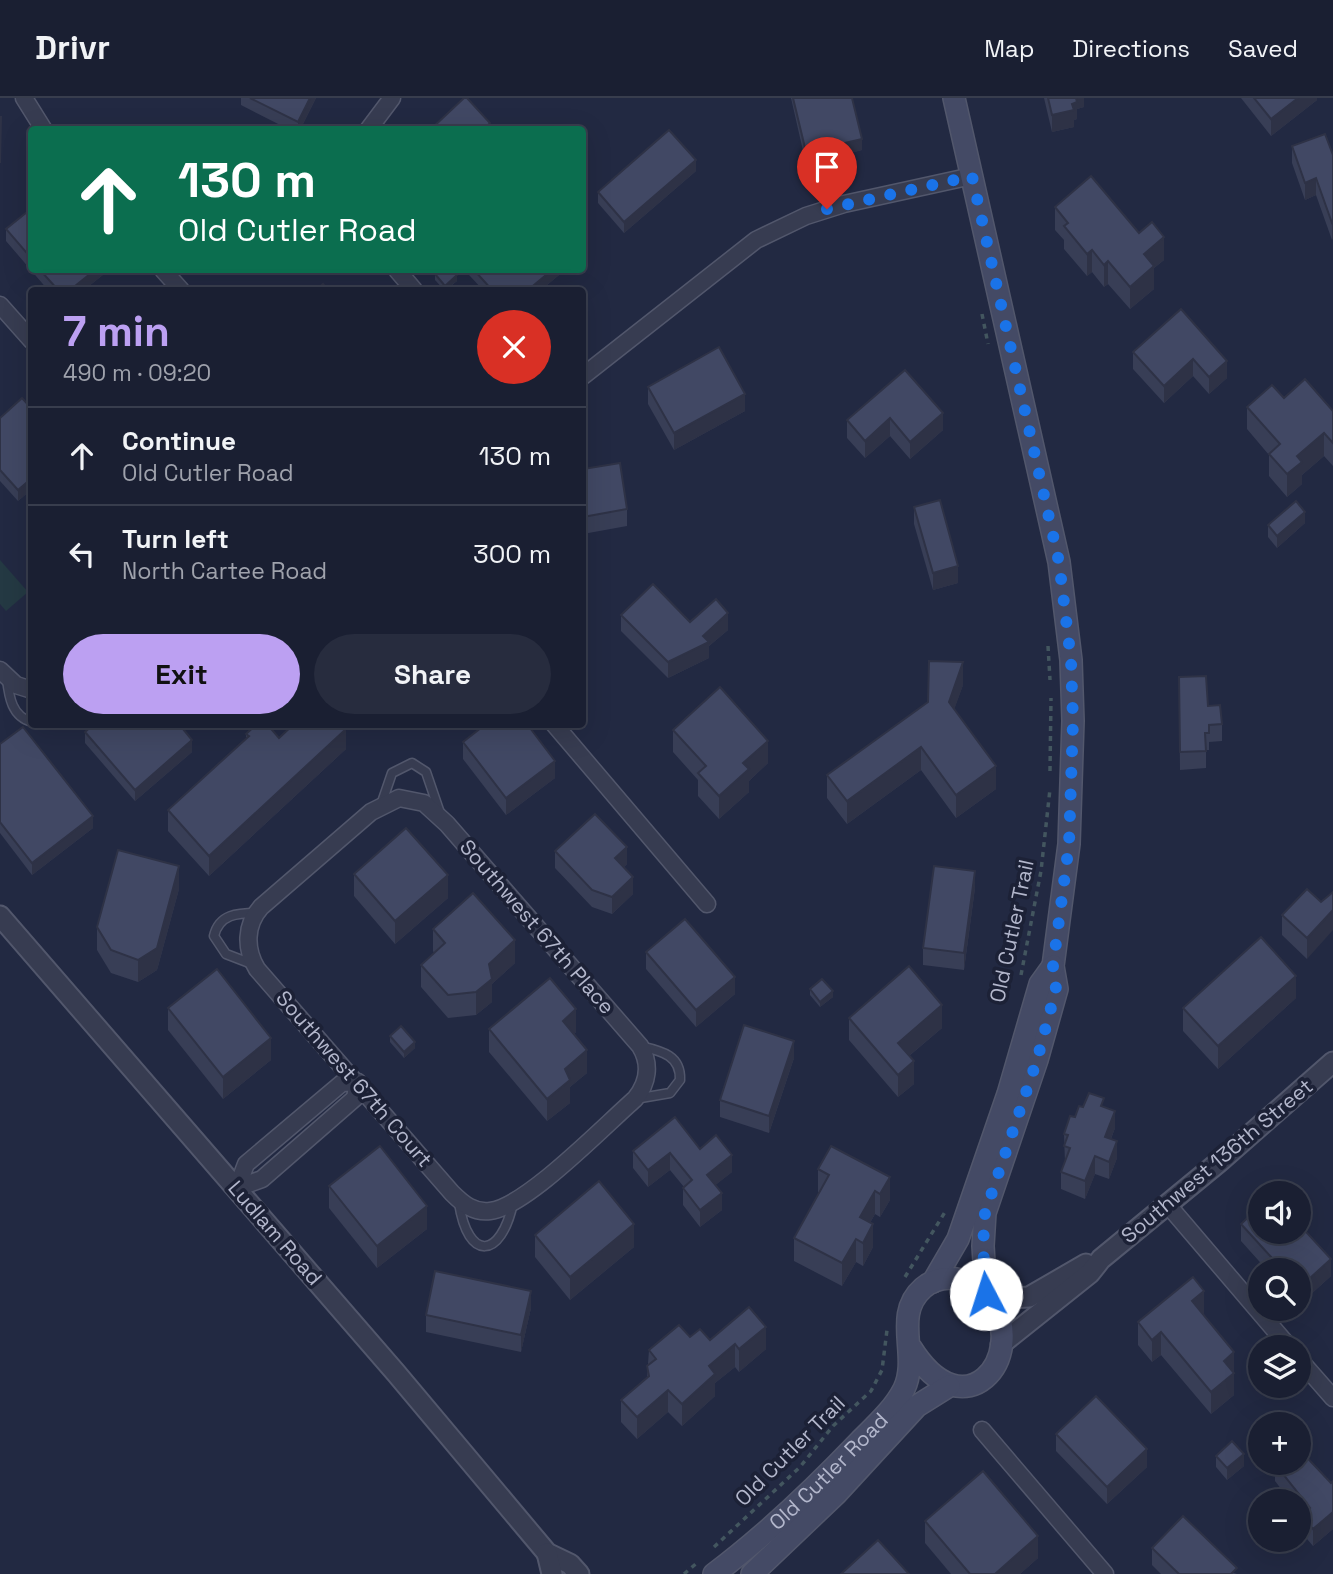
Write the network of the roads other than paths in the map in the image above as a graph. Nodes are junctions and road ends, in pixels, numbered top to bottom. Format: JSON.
{"nodes":[{"id":1,"x":24,"y":98,"type":"edge"},
{"id":2,"x":392,"y":98,"type":"edge"},
{"id":3,"x":954,"y":98,"type":"edge"},
{"id":4,"x":42,"y":126,"type":"edge"},
{"id":5,"x":371,"y":126,"type":"edge"},
{"id":6,"x":972,"y":176,"type":"junction"},
{"id":7,"x":166,"y":273,"type":"edge"},
{"id":8,"x":400,"y":273,"type":"edge"},
{"id":9,"x":178,"y":287,"type":"edge"},
{"id":10,"x":411,"y":287,"type":"edge"},
{"id":11,"x":0,"y":304,"type":"edge"},
{"id":12,"x":28,"y":336,"type":"edge"},
{"id":13,"x":586,"y":374,"type":"edge"},
{"id":14,"x":3,"y":673,"type":"edge"},
{"id":15,"x":28,"y":689,"type":"edge"},
{"id":16,"x":28,"y":721,"type":"edge"},
{"id":17,"x":557,"y":728,"type":"edge"},
{"id":18,"x":381,"y":805,"type":"junction"},
{"id":19,"x":440,"y":816,"type":"junction"},
{"id":20,"x":707,"y":904,"type":"dead end"},
{"id":21,"x":256,"y":913,"type":"junction"},
{"id":22,"x":0,"y":916,"type":"edge"},
{"id":23,"x":255,"y":965,"type":"junction"},
{"id":24,"x":1053,"y":966,"type":"junction"},
{"id":25,"x":640,"y":1046,"type":"junction"},
{"id":26,"x":1333,"y":1062,"type":"edge"},
{"id":27,"x":358,"y":1082,"type":"junction"},
{"id":28,"x":635,"y":1099,"type":"junction"},
{"id":29,"x":237,"y":1188,"type":"junction"},
{"id":30,"x":459,"y":1200,"type":"junction"},
{"id":31,"x":513,"y":1203,"type":"junction"},
{"id":32,"x":1168,"y":1205,"type":"junction"},
{"id":33,"x":1101,"y":1259,"type":"junction"},
{"id":34,"x":933,"y":1282,"type":"junction"},
{"id":35,"x":988,"y":1297,"type":"junction"},
{"id":36,"x":1279,"y":1335,"type":"edge"},
{"id":37,"x":1002,"y":1344,"type":"junction"},
{"id":38,"x":911,"y":1348,"type":"junction"},
{"id":39,"x":1311,"y":1373,"type":"edge"},
{"id":40,"x":949,"y":1386,"type":"junction"},
{"id":41,"x":1333,"y":1398,"type":"edge"},
{"id":42,"x":982,"y":1430,"type":"dead end"},
{"id":43,"x":547,"y":1553,"type":"junction"},
{"id":44,"x":552,"y":1574,"type":"edge"},
{"id":45,"x":579,"y":1574,"type":"edge"},
{"id":46,"x":713,"y":1574,"type":"edge"},
{"id":47,"x":752,"y":1574,"type":"edge"},
{"id":48,"x":1105,"y":1574,"type":"edge"}],
"edges":[{"from":1,"to":4,"type":"street"},
{"from":2,"to":5,"type":"street"},
{"from":3,"to":6,"type":"main road"},
{"from":6,"to":13,"type":"street"},
{"from":6,"to":24,"type":"main road"},
{"from":7,"to":9,"type":"street"},
{"from":8,"to":10,"type":"street"},
{"from":11,"to":12,"type":"street"},
{"from":14,"to":15,"type":"street"},
{"from":14,"to":16,"type":"lane"},
{"from":17,"to":20,"type":"street"},
{"from":18,"to":19,"type":"street","name":"Southwest 67th Place"},
{"from":18,"to":19,"type":"lane"},
{"from":18,"to":21,"type":"street"},
{"from":19,"to":25,"type":"street","name":"Southwest 67th Place"},
{"from":21,"to":23,"type":"street"},
{"from":21,"to":23,"type":"lane"},
{"from":22,"to":29,"type":"street","name":"Ludlam Road"},
{"from":23,"to":27,"type":"street","name":"Southwest 67th Court"},
{"from":24,"to":34,"type":"main road","name":"Old Cutler Road"},
{"from":24,"to":35,"type":"main road"},
{"from":25,"to":28,"type":"street","name":"Southwest 67th Place"},
{"from":25,"to":28,"type":"lane"},
{"from":26,"to":32,"type":"street","name":"Southwest 136th Street"},
{"from":27,"to":29,"type":"street"},
{"from":27,"to":30,"type":"street","name":"Southwest 67th Court"},
{"from":28,"to":31,"type":"street"},
{"from":29,"to":43,"type":"street","name":"Ludlam Road"},
{"from":30,"to":31,"type":"street","name":"Southwest 67th Court"},
{"from":30,"to":31,"type":"lane"},
{"from":32,"to":33,"type":"street","name":"Southwest 136th Street"},
{"from":32,"to":36,"type":"street"},
{"from":33,"to":35,"type":"street","name":"Southwest 136th Street"},
{"from":33,"to":37,"type":"street","name":"Southwest 136th Street"},
{"from":34,"to":35,"type":"main road"},
{"from":34,"to":38,"type":"main road","name":"Old Cutler Road"},
{"from":35,"to":37,"type":"main road"},
{"from":37,"to":40,"type":"main road","name":"Old Cutler Road"},
{"from":38,"to":40,"type":"main road"},
{"from":38,"to":46,"type":"main road","name":"Old Cutler Road"},
{"from":39,"to":41,"type":"street"},
{"from":40,"to":47,"type":"main road","name":"Old Cutler Road"},
{"from":42,"to":48,"type":"street"},
{"from":43,"to":44,"type":"street","name":"Ludlam Road"},
{"from":43,"to":45,"type":"street","name":"Ludlam Road"}]}
